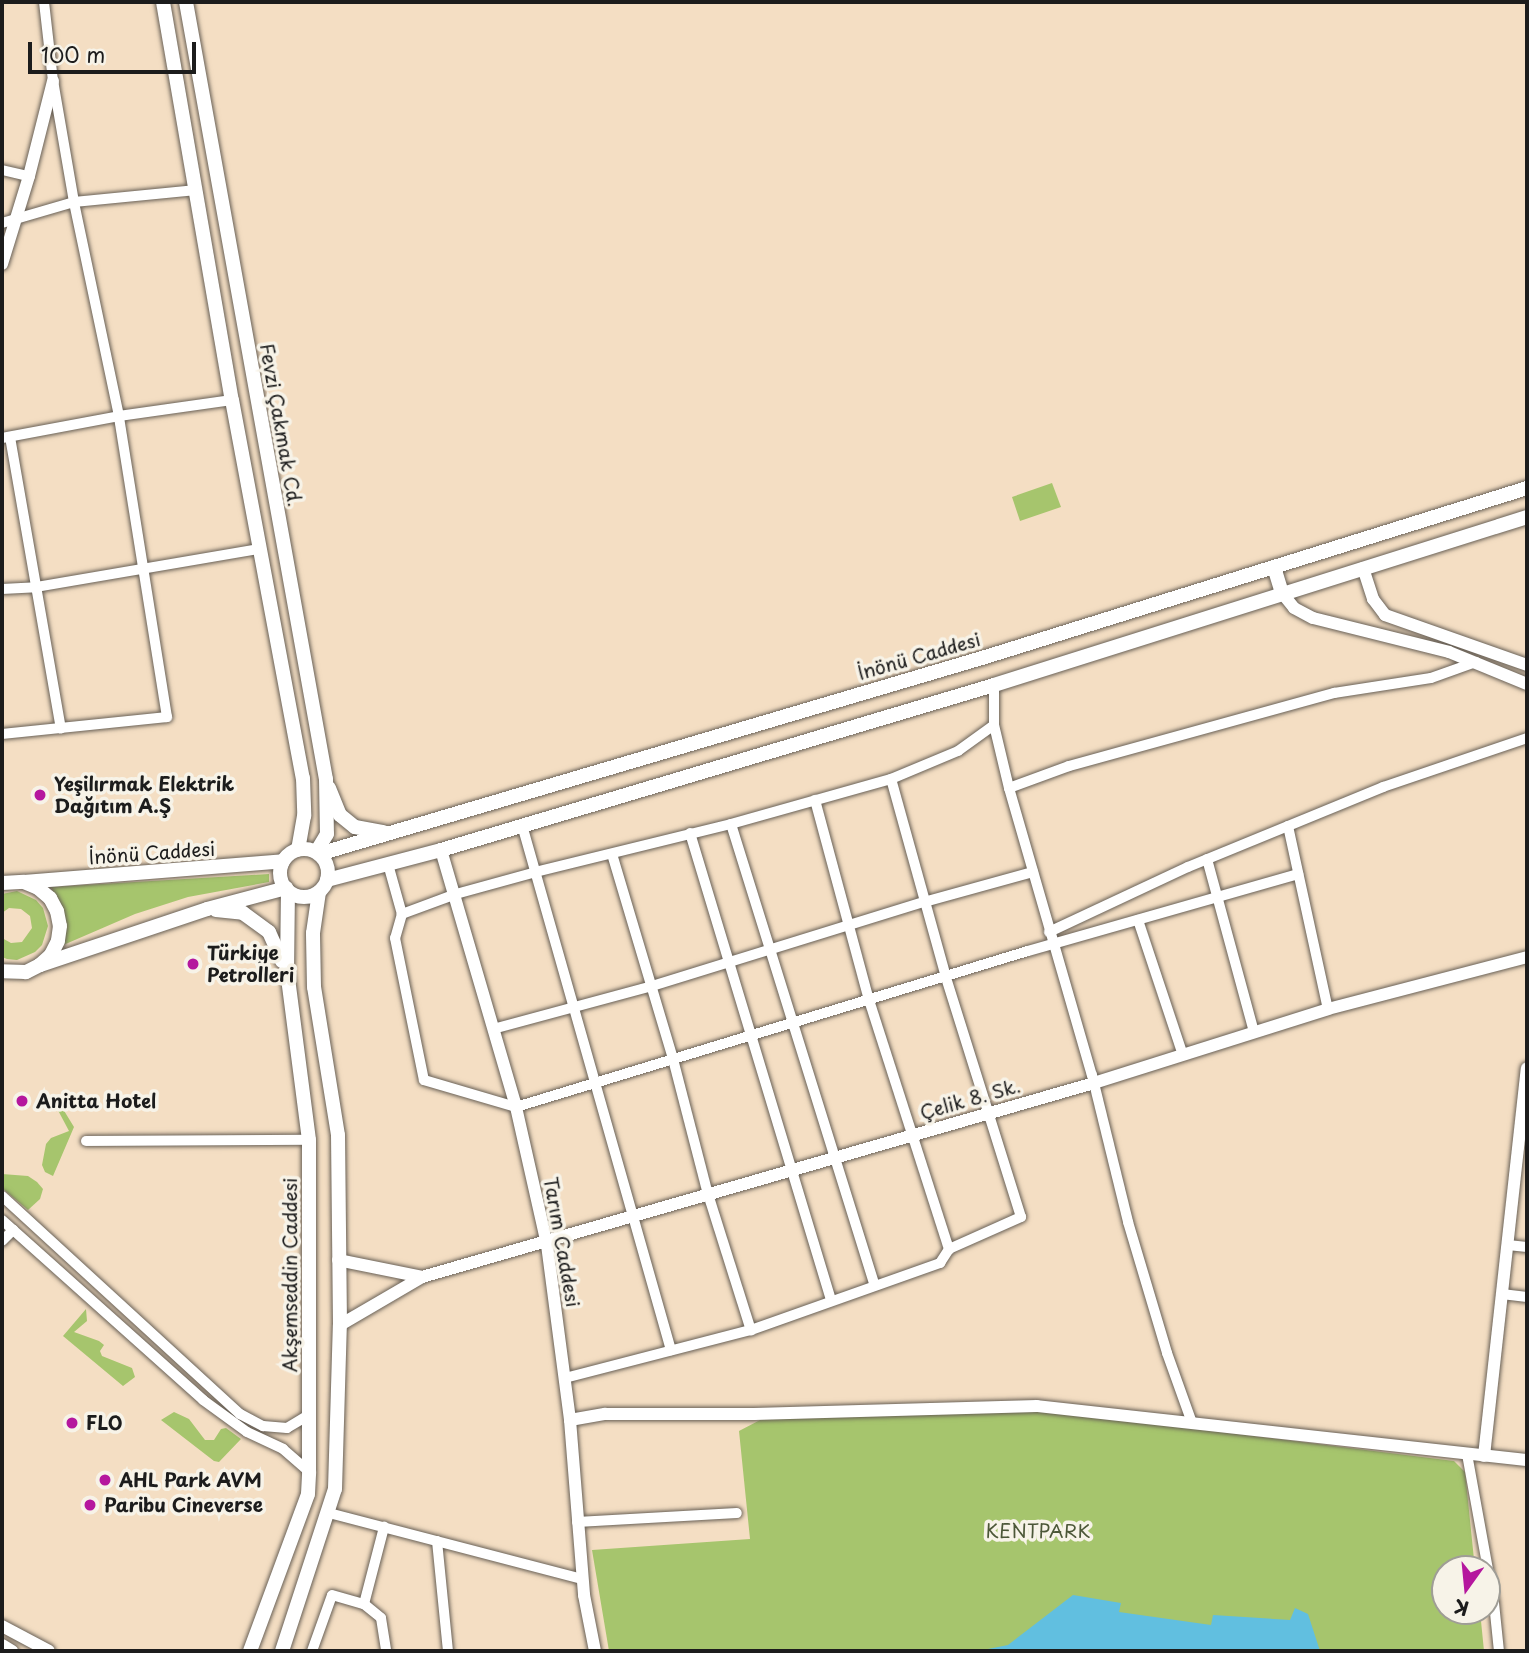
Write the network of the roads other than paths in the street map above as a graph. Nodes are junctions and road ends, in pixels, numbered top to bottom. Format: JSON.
{"nodes":[{"id":1,"x":44,"y":2,"type":"edge"},
{"id":2,"x":163,"y":2,"type":"edge"},
{"id":3,"x":186,"y":2,"type":"edge"},
{"id":4,"x":53,"y":81,"type":"junction"},
{"id":5,"x":2,"y":170,"type":"edge"},
{"id":6,"x":29,"y":176,"type":"junction"},
{"id":7,"x":196,"y":190,"type":"junction"},
{"id":8,"x":74,"y":202,"type":"junction"},
{"id":9,"x":8,"y":222,"type":"edge"},
{"id":10,"x":2,"y":264,"type":"edge"},
{"id":11,"x":232,"y":400,"type":"junction"},
{"id":12,"x":119,"y":416,"type":"junction"},
{"id":13,"x":6,"y":438,"type":"edge"},
{"id":14,"x":1527,"y":488,"type":"edge"},
{"id":15,"x":1527,"y":517,"type":"edge"},
{"id":16,"x":260,"y":549,"type":"junction"},
{"id":17,"x":1274,"y":567,"type":"junction"},
{"id":18,"x":1363,"y":568,"type":"junction"},
{"id":19,"x":142,"y":569,"type":"junction"},
{"id":20,"x":36,"y":587,"type":"junction"},
{"id":21,"x":2,"y":589,"type":"edge"},
{"id":22,"x":1282,"y":593,"type":"junction"},
{"id":23,"x":1476,"y":663,"type":"junction"},
{"id":24,"x":1527,"y":665,"type":"edge"},
{"id":25,"x":1527,"y":684,"type":"edge"},
{"id":26,"x":994,"y":685,"type":"junction"},
{"id":27,"x":994,"y":725,"type":"junction"},
{"id":28,"x":61,"y":729,"type":"junction"},
{"id":29,"x":2,"y":734,"type":"edge"},
{"id":30,"x":1527,"y":738,"type":"edge"},
{"id":31,"x":326,"y":779,"type":"junction"},
{"id":32,"x":891,"y":779,"type":"junction"},
{"id":33,"x":1009,"y":788,"type":"junction"},
{"id":34,"x":815,"y":800,"type":"junction"},
{"id":35,"x":731,"y":824,"type":"junction"},
{"id":36,"x":522,"y":825,"type":"junction"},
{"id":37,"x":1288,"y":826,"type":"junction"},
{"id":38,"x":389,"y":833,"type":"junction"},
{"id":39,"x":690,"y":833,"type":"junction"},
{"id":40,"x":298,"y":849,"type":"junction"},
{"id":41,"x":441,"y":850,"type":"junction"},
{"id":42,"x":317,"y":853,"type":"junction"},
{"id":43,"x":612,"y":853,"type":"junction"},
{"id":44,"x":1207,"y":859,"type":"junction"},
{"id":45,"x":283,"y":860,"type":"junction"},
{"id":46,"x":388,"y":864,"type":"junction"},
{"id":47,"x":536,"y":872,"type":"junction"},
{"id":48,"x":1033,"y":872,"type":"junction"},
{"id":49,"x":1298,"y":874,"type":"junction"},
{"id":50,"x":3,"y":879,"type":"edge"},
{"id":51,"x":24,"y":882,"type":"junction"},
{"id":52,"x":323,"y":886,"type":"junction"},
{"id":53,"x":287,"y":890,"type":"junction"},
{"id":54,"x":456,"y":894,"type":"junction"},
{"id":55,"x":1218,"y":897,"type":"junction"},
{"id":56,"x":924,"y":902,"type":"junction"},
{"id":57,"x":207,"y":909,"type":"junction"},
{"id":58,"x":402,"y":914,"type":"junction"},
{"id":59,"x":1138,"y":920,"type":"junction"},
{"id":60,"x":848,"y":925,"type":"junction"},
{"id":61,"x":1049,"y":932,"type":"junction"},
{"id":62,"x":1053,"y":945,"type":"junction"},
{"id":63,"x":771,"y":950,"type":"junction"},
{"id":64,"x":1527,"y":957,"type":"edge"},
{"id":65,"x":729,"y":963,"type":"junction"},
{"id":66,"x":40,"y":965,"type":"junction"},
{"id":67,"x":2,"y":971,"type":"edge"},
{"id":68,"x":287,"y":971,"type":"junction"},
{"id":69,"x":946,"y":977,"type":"junction"},
{"id":70,"x":652,"y":986,"type":"junction"},
{"id":71,"x":869,"y":1000,"type":"junction"},
{"id":72,"x":573,"y":1008,"type":"junction"},
{"id":73,"x":1328,"y":1009,"type":"junction"},
{"id":74,"x":794,"y":1023,"type":"junction"},
{"id":75,"x":493,"y":1029,"type":"junction"},
{"id":76,"x":1254,"y":1032,"type":"junction"},
{"id":77,"x":751,"y":1036,"type":"junction"},
{"id":78,"x":1184,"y":1055,"type":"junction"},
{"id":79,"x":673,"y":1059,"type":"junction"},
{"id":80,"x":1527,"y":1068,"type":"edge"},
{"id":81,"x":595,"y":1083,"type":"junction"},
{"id":82,"x":1094,"y":1083,"type":"junction"},
{"id":83,"x":516,"y":1107,"type":"junction"},
{"id":84,"x":990,"y":1113,"type":"junction"},
{"id":85,"x":911,"y":1136,"type":"junction"},
{"id":86,"x":309,"y":1140,"type":"junction"},
{"id":87,"x":86,"y":1141,"type":"dead end"},
{"id":88,"x":837,"y":1157,"type":"junction"},
{"id":89,"x":790,"y":1171,"type":"junction"},
{"id":90,"x":708,"y":1194,"type":"junction"},
{"id":91,"x":2,"y":1196,"type":"edge"},
{"id":92,"x":632,"y":1216,"type":"junction"},
{"id":93,"x":2,"y":1220,"type":"edge"},
{"id":94,"x":12,"y":1230,"type":"junction"},
{"id":95,"x":2,"y":1241,"type":"edge"},
{"id":96,"x":546,"y":1242,"type":"junction"},
{"id":97,"x":1508,"y":1245,"type":"junction"},
{"id":98,"x":1527,"y":1247,"type":"edge"},
{"id":99,"x":949,"y":1249,"type":"junction"},
{"id":100,"x":338,"y":1260,"type":"junction"},
{"id":101,"x":422,"y":1277,"type":"junction"},
{"id":102,"x":875,"y":1285,"type":"junction"},
{"id":103,"x":1502,"y":1294,"type":"junction"},
{"id":104,"x":1527,"y":1297,"type":"edge"},
{"id":105,"x":831,"y":1300,"type":"junction"},
{"id":106,"x":340,"y":1325,"type":"junction"},
{"id":107,"x":751,"y":1329,"type":"junction"},
{"id":108,"x":671,"y":1350,"type":"junction"},
{"id":109,"x":565,"y":1378,"type":"junction"},
{"id":110,"x":310,"y":1414,"type":"junction"},
{"id":111,"x":570,"y":1420,"type":"junction"},
{"id":112,"x":1192,"y":1423,"type":"junction"},
{"id":113,"x":1467,"y":1454,"type":"junction"},
{"id":114,"x":1484,"y":1455,"type":"junction"},
{"id":115,"x":1527,"y":1460,"type":"edge"},
{"id":116,"x":309,"y":1472,"type":"junction"},
{"id":117,"x":329,"y":1513,"type":"junction"},
{"id":118,"x":737,"y":1513,"type":"dead end"},
{"id":119,"x":578,"y":1522,"type":"junction"},
{"id":120,"x":384,"y":1527,"type":"junction"},
{"id":121,"x":437,"y":1541,"type":"junction"},
{"id":122,"x":583,"y":1579,"type":"junction"},
{"id":123,"x":364,"y":1604,"type":"junction"},
{"id":124,"x":2,"y":1626,"type":"edge"},
{"id":125,"x":2,"y":1646,"type":"edge"},
{"id":126,"x":12,"y":1651,"type":"edge"},
{"id":127,"x":49,"y":1651,"type":"edge"},
{"id":128,"x":250,"y":1651,"type":"edge"},
{"id":129,"x":282,"y":1651,"type":"edge"},
{"id":130,"x":312,"y":1651,"type":"edge"},
{"id":131,"x":386,"y":1651,"type":"edge"},
{"id":132,"x":449,"y":1651,"type":"edge"},
{"id":133,"x":595,"y":1651,"type":"edge"},
{"id":134,"x":1499,"y":1651,"type":"edge"}],
"edges":[{"from":1,"to":4,"type":"street"},
{"from":2,"to":7,"type":"main road"},
{"from":3,"to":31,"type":"main road","name":"Fevzi Çakmak Cd."},
{"from":4,"to":6,"type":"street"},
{"from":4,"to":8,"type":"street"},
{"from":5,"to":6,"type":"street"},
{"from":6,"to":9,"type":"street"},
{"from":7,"to":8,"type":"street"},
{"from":7,"to":11,"type":"main road"},
{"from":8,"to":9,"type":"street"},
{"from":8,"to":12,"type":"street"},
{"from":9,"to":10,"type":"street"},
{"from":11,"to":12,"type":"street"},
{"from":11,"to":16,"type":"main road"},
{"from":12,"to":13,"type":"street"},
{"from":12,"to":19,"type":"street"},
{"from":13,"to":20,"type":"street"},
{"from":14,"to":17,"type":"main road","name":"İnönü Caddesi"},
{"from":15,"to":18,"type":"main road"},
{"from":16,"to":19,"type":"street"},
{"from":16,"to":40,"type":"main road"},
{"from":17,"to":22,"type":"main road"},
{"from":17,"to":38,"type":"main road","name":"İnönü Caddesi"},
{"from":18,"to":22,"type":"main road"},
{"from":18,"to":24,"type":"street"},
{"from":19,"to":20,"type":"street"},
{"from":19,"to":28,"type":"street"},
{"from":20,"to":21,"type":"street"},
{"from":20,"to":28,"type":"street"},
{"from":22,"to":23,"type":"street"},
{"from":22,"to":26,"type":"main road"},
{"from":23,"to":25,"type":"street"},
{"from":23,"to":33,"type":"street"},
{"from":26,"to":27,"type":"street"},
{"from":26,"to":36,"type":"main road"},
{"from":27,"to":32,"type":"street"},
{"from":27,"to":33,"type":"street"},
{"from":28,"to":29,"type":"street"},
{"from":30,"to":37,"type":"street"},
{"from":31,"to":38,"type":"main road"},
{"from":31,"to":42,"type":"main road","name":"Fevzi Çakmak Cd."},
{"from":32,"to":34,"type":"street"},
{"from":32,"to":56,"type":"street"},
{"from":33,"to":48,"type":"street"},
{"from":34,"to":35,"type":"street"},
{"from":34,"to":60,"type":"street"},
{"from":35,"to":39,"type":"street"},
{"from":35,"to":63,"type":"street"},
{"from":36,"to":41,"type":"main road"},
{"from":36,"to":47,"type":"street"},
{"from":37,"to":44,"type":"street"},
{"from":37,"to":49,"type":"street"},
{"from":38,"to":42,"type":"main road","name":"İnönü Caddesi"},
{"from":39,"to":43,"type":"street"},
{"from":39,"to":65,"type":"street"},
{"from":40,"to":42,"type":"main road"},
{"from":40,"to":45,"type":"main road"},
{"from":41,"to":46,"type":"main road"},
{"from":41,"to":54,"type":"street","name":"Tarım Caddesi"},
{"from":42,"to":52,"type":"main road"},
{"from":43,"to":47,"type":"street"},
{"from":43,"to":70,"type":"street"},
{"from":44,"to":55,"type":"street"},
{"from":44,"to":61,"type":"street"},
{"from":45,"to":51,"type":"main road","name":"İnönü Caddesi"},
{"from":45,"to":53,"type":"main road"},
{"from":46,"to":52,"type":"main road"},
{"from":46,"to":58,"type":"street"},
{"from":47,"to":54,"type":"street"},
{"from":47,"to":72,"type":"street"},
{"from":48,"to":56,"type":"street"},
{"from":48,"to":61,"type":"street"},
{"from":49,"to":55,"type":"street"},
{"from":49,"to":73,"type":"street"},
{"from":50,"to":51,"type":"main road","name":"İnönü Caddesi"},
{"from":51,"to":66,"type":"main road"},
{"from":52,"to":53,"type":"main road"},
{"from":52,"to":100,"type":"main road"},
{"from":53,"to":57,"type":"main road"},
{"from":53,"to":68,"type":"main road","name":"Akşemseddin Caddesi"},
{"from":54,"to":58,"type":"street"},
{"from":54,"to":75,"type":"street","name":"Tarım Caddesi"},
{"from":55,"to":59,"type":"street"},
{"from":55,"to":76,"type":"street"},
{"from":56,"to":60,"type":"street"},
{"from":56,"to":69,"type":"street"},
{"from":57,"to":66,"type":"main road"},
{"from":57,"to":68,"type":"main road"},
{"from":58,"to":83,"type":"street"},
{"from":59,"to":62,"type":"street"},
{"from":59,"to":78,"type":"street"},
{"from":60,"to":63,"type":"street"},
{"from":60,"to":71,"type":"street"},
{"from":61,"to":62,"type":"street"},
{"from":62,"to":69,"type":"street"},
{"from":62,"to":82,"type":"street"},
{"from":63,"to":65,"type":"street"},
{"from":63,"to":74,"type":"street"},
{"from":64,"to":73,"type":"street","name":"Çelik 8. Sk."},
{"from":65,"to":70,"type":"street"},
{"from":65,"to":77,"type":"street"},
{"from":66,"to":67,"type":"main road"},
{"from":68,"to":86,"type":"main road","name":"Akşemseddin Caddesi"},
{"from":69,"to":71,"type":"street"},
{"from":69,"to":84,"type":"street"},
{"from":70,"to":72,"type":"street"},
{"from":70,"to":79,"type":"street"},
{"from":71,"to":74,"type":"street"},
{"from":71,"to":85,"type":"street"},
{"from":72,"to":75,"type":"street"},
{"from":72,"to":81,"type":"street"},
{"from":73,"to":76,"type":"street","name":"Çelik 8. Sk."},
{"from":74,"to":77,"type":"street"},
{"from":74,"to":88,"type":"street"},
{"from":75,"to":83,"type":"street","name":"Tarım Caddesi"},
{"from":76,"to":78,"type":"street","name":"Çelik 8. Sk."},
{"from":77,"to":79,"type":"street"},
{"from":77,"to":89,"type":"street"},
{"from":78,"to":82,"type":"street","name":"Çelik 8. Sk."},
{"from":79,"to":81,"type":"street"},
{"from":79,"to":90,"type":"street"},
{"from":80,"to":97,"type":"street"},
{"from":81,"to":83,"type":"street"},
{"from":81,"to":92,"type":"street"},
{"from":82,"to":84,"type":"street","name":"Çelik 8. Sk."},
{"from":82,"to":112,"type":"street"},
{"from":83,"to":96,"type":"street","name":"Tarım Caddesi"},
{"from":84,"to":85,"type":"street","name":"Çelik 8. Sk."},
{"from":84,"to":99,"type":"street"},
{"from":85,"to":88,"type":"street","name":"Çelik 8. Sk."},
{"from":85,"to":99,"type":"street"},
{"from":86,"to":87,"type":"street"},
{"from":86,"to":110,"type":"main road","name":"Akşemseddin Caddesi"},
{"from":88,"to":89,"type":"street","name":"Çelik 8. Sk."},
{"from":88,"to":102,"type":"street"},
{"from":89,"to":90,"type":"street","name":"Çelik 8. Sk."},
{"from":89,"to":105,"type":"street"},
{"from":90,"to":92,"type":"street","name":"Çelik 8. Sk."},
{"from":90,"to":107,"type":"street"},
{"from":91,"to":110,"type":"street"},
{"from":92,"to":96,"type":"street","name":"Çelik 8. Sk."},
{"from":92,"to":108,"type":"street"},
{"from":93,"to":94,"type":"street"},
{"from":94,"to":95,"type":"street"},
{"from":94,"to":116,"type":"street"},
{"from":96,"to":101,"type":"street","name":"Çelik 8. Sk."},
{"from":96,"to":109,"type":"street","name":"Tarım Caddesi"},
{"from":97,"to":98,"type":"street"},
{"from":97,"to":103,"type":"street"},
{"from":99,"to":102,"type":"street"},
{"from":100,"to":101,"type":"street"},
{"from":100,"to":106,"type":"main road"},
{"from":101,"to":106,"type":"street"},
{"from":102,"to":105,"type":"street"},
{"from":103,"to":104,"type":"street"},
{"from":103,"to":114,"type":"street"},
{"from":105,"to":107,"type":"street"},
{"from":106,"to":117,"type":"main road"},
{"from":107,"to":108,"type":"street"},
{"from":108,"to":109,"type":"street"},
{"from":109,"to":111,"type":"street","name":"Tarım Caddesi"},
{"from":110,"to":116,"type":"main road","name":"Akşemseddin Caddesi"},
{"from":111,"to":112,"type":"street"},
{"from":111,"to":119,"type":"street","name":"Tarım Caddesi"},
{"from":112,"to":113,"type":"street"},
{"from":113,"to":114,"type":"street"},
{"from":113,"to":134,"type":"street"},
{"from":114,"to":115,"type":"street"},
{"from":116,"to":128,"type":"main road","name":"Akşemseddin Caddesi"},
{"from":117,"to":120,"type":"street"},
{"from":117,"to":129,"type":"main road"},
{"from":118,"to":119,"type":"street"},
{"from":119,"to":122,"type":"street","name":"Tarım Caddesi"},
{"from":120,"to":121,"type":"street"},
{"from":120,"to":123,"type":"street"},
{"from":121,"to":122,"type":"street"},
{"from":121,"to":132,"type":"street"},
{"from":122,"to":133,"type":"street","name":"Tarım Caddesi"},
{"from":123,"to":130,"type":"street"},
{"from":123,"to":131,"type":"street"},
{"from":124,"to":127,"type":"street"},
{"from":125,"to":126,"type":"street"}]}
